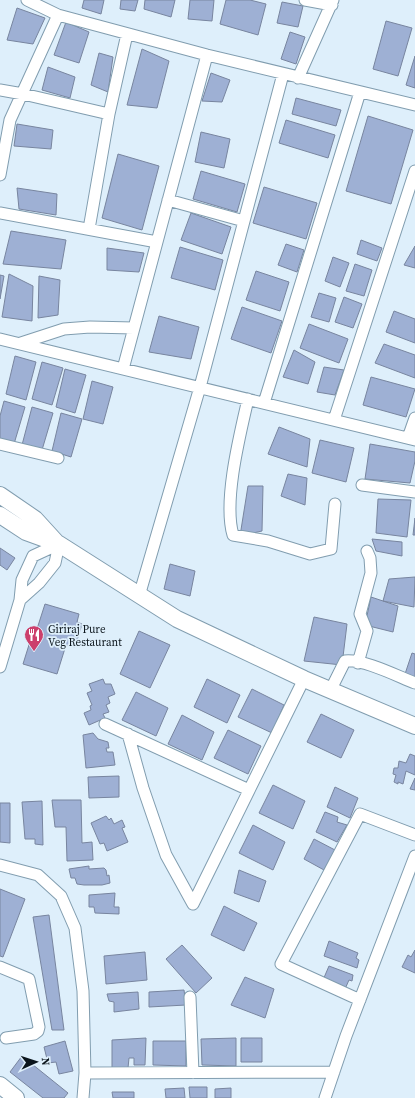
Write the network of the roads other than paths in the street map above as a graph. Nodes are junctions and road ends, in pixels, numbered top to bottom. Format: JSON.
{"nodes":[{"id":1,"x":27,"y":0,"type":"edge"},
{"id":2,"x":305,"y":0,"type":"edge"},
{"id":3,"x":333,"y":3,"type":"edge"},
{"id":4,"x":58,"y":15,"type":"junction"},
{"id":5,"x":127,"y":34,"type":"junction"},
{"id":6,"x":206,"y":55,"type":"junction"},
{"id":7,"x":283,"y":74,"type":"junction"},
{"id":8,"x":298,"y":78,"type":"junction"},
{"id":9,"x":0,"y":90,"type":"edge"},
{"id":10,"x":360,"y":92,"type":"junction"},
{"id":11,"x":23,"y":94,"type":"junction"},
{"id":12,"x":415,"y":105,"type":"edge"},
{"id":13,"x":109,"y":114,"type":"junction"},
{"id":14,"x":415,"y":171,"type":"edge"},
{"id":15,"x":0,"y":175,"type":"edge"},
{"id":16,"x":168,"y":200,"type":"junction"},
{"id":17,"x":0,"y":213,"type":"edge"},
{"id":18,"x":244,"y":221,"type":"junction"},
{"id":19,"x":89,"y":229,"type":"junction"},
{"id":20,"x":157,"y":242,"type":"junction"},
{"id":21,"x":134,"y":328,"type":"junction"},
{"id":22,"x":0,"y":338,"type":"edge"},
{"id":23,"x":21,"y":344,"type":"junction"},
{"id":24,"x":123,"y":369,"type":"junction"},
{"id":25,"x":200,"y":387,"type":"junction"},
{"id":26,"x":248,"y":399,"type":"junction"},
{"id":27,"x":264,"y":403,"type":"junction"},
{"id":28,"x":415,"y":418,"type":"edge"},
{"id":29,"x":334,"y":420,"type":"junction"},
{"id":30,"x":412,"y":439,"type":"edge"},
{"id":31,"x":0,"y":444,"type":"edge"},
{"id":32,"x":58,"y":458,"type":"dead end"},
{"id":33,"x":362,"y":485,"type":"dead end"},
{"id":34,"x":415,"y":492,"type":"edge"},
{"id":35,"x":0,"y":495,"type":"edge"},
{"id":36,"x":335,"y":504,"type":"dead end"},
{"id":37,"x":0,"y":515,"type":"edge"},
{"id":38,"x":59,"y":544,"type":"junction"},
{"id":39,"x":368,"y":551,"type":"dead end"},
{"id":40,"x":139,"y":596,"type":"junction"},
{"id":41,"x":20,"y":600,"type":"junction"},
{"id":42,"x":358,"y":663,"type":"junction"},
{"id":43,"x":0,"y":667,"type":"edge"},
{"id":44,"x":304,"y":679,"type":"junction"},
{"id":45,"x":415,"y":683,"type":"edge"},
{"id":46,"x":330,"y":691,"type":"junction"},
{"id":47,"x":105,"y":724,"type":"dead end"},
{"id":48,"x":415,"y":726,"type":"edge"},
{"id":49,"x":128,"y":734,"type":"junction"},
{"id":50,"x":249,"y":790,"type":"junction"},
{"id":51,"x":415,"y":835,"type":"edge"},
{"id":52,"x":415,"y":856,"type":"edge"},
{"id":53,"x":0,"y":865,"type":"edge"},
{"id":54,"x":0,"y":967,"type":"edge"},
{"id":55,"x":190,"y":997,"type":"dead end"},
{"id":56,"x":360,"y":1000,"type":"junction"},
{"id":57,"x":6,"y":1038,"type":"dead end"},
{"id":58,"x":334,"y":1072,"type":"junction"},
{"id":59,"x":193,"y":1073,"type":"junction"},
{"id":60,"x":85,"y":1074,"type":"junction"},
{"id":61,"x":0,"y":1085,"type":"edge"},
{"id":62,"x":16,"y":1098,"type":"edge"},
{"id":63,"x":83,"y":1098,"type":"edge"},
{"id":64,"x":325,"y":1098,"type":"edge"}],
"edges":[{"from":1,"to":4,"type":"street"},
{"from":2,"to":3,"type":"street"},
{"from":3,"to":8,"type":"street"},
{"from":4,"to":5,"type":"street"},
{"from":4,"to":11,"type":"street"},
{"from":5,"to":6,"type":"street"},
{"from":5,"to":13,"type":"street"},
{"from":6,"to":7,"type":"street"},
{"from":6,"to":16,"type":"street"},
{"from":7,"to":8,"type":"street"},
{"from":7,"to":18,"type":"street"},
{"from":8,"to":10,"type":"street"},
{"from":9,"to":11,"type":"street"},
{"from":10,"to":12,"type":"street"},
{"from":10,"to":27,"type":"street"},
{"from":11,"to":13,"type":"street"},
{"from":11,"to":15,"type":"street"},
{"from":13,"to":19,"type":"street"},
{"from":14,"to":29,"type":"street"},
{"from":16,"to":18,"type":"street"},
{"from":16,"to":20,"type":"street"},
{"from":17,"to":19,"type":"street"},
{"from":18,"to":25,"type":"street"},
{"from":19,"to":20,"type":"street"},
{"from":20,"to":21,"type":"street"},
{"from":21,"to":23,"type":"street"},
{"from":21,"to":24,"type":"street"},
{"from":22,"to":23,"type":"street"},
{"from":23,"to":24,"type":"street"},
{"from":24,"to":25,"type":"street"},
{"from":25,"to":26,"type":"street"},
{"from":25,"to":40,"type":"street"},
{"from":26,"to":27,"type":"street"},
{"from":26,"to":36,"type":"street"},
{"from":27,"to":29,"type":"street"},
{"from":28,"to":30,"type":"street"},
{"from":29,"to":30,"type":"street"},
{"from":31,"to":32,"type":"street"},
{"from":33,"to":34,"type":"street"},
{"from":35,"to":38,"type":"street"},
{"from":37,"to":38,"type":"street"},
{"from":38,"to":40,"type":"street"},
{"from":38,"to":41,"type":"street"},
{"from":38,"to":41,"type":"street"},
{"from":39,"to":42,"type":"street"},
{"from":40,"to":44,"type":"street"},
{"from":41,"to":43,"type":"street"},
{"from":42,"to":45,"type":"street"},
{"from":42,"to":46,"type":"street"},
{"from":44,"to":46,"type":"street"},
{"from":44,"to":50,"type":"street"},
{"from":46,"to":48,"type":"street"},
{"from":47,"to":49,"type":"street"},
{"from":49,"to":50,"type":"street"},
{"from":49,"to":50,"type":"street"},
{"from":51,"to":56,"type":"street"},
{"from":52,"to":56,"type":"street"},
{"from":53,"to":60,"type":"street"},
{"from":54,"to":57,"type":"street"},
{"from":55,"to":59,"type":"street"},
{"from":56,"to":58,"type":"street"},
{"from":58,"to":59,"type":"street"},
{"from":58,"to":64,"type":"street"},
{"from":59,"to":60,"type":"street"},
{"from":60,"to":63,"type":"street"},
{"from":61,"to":62,"type":"street"}]}
